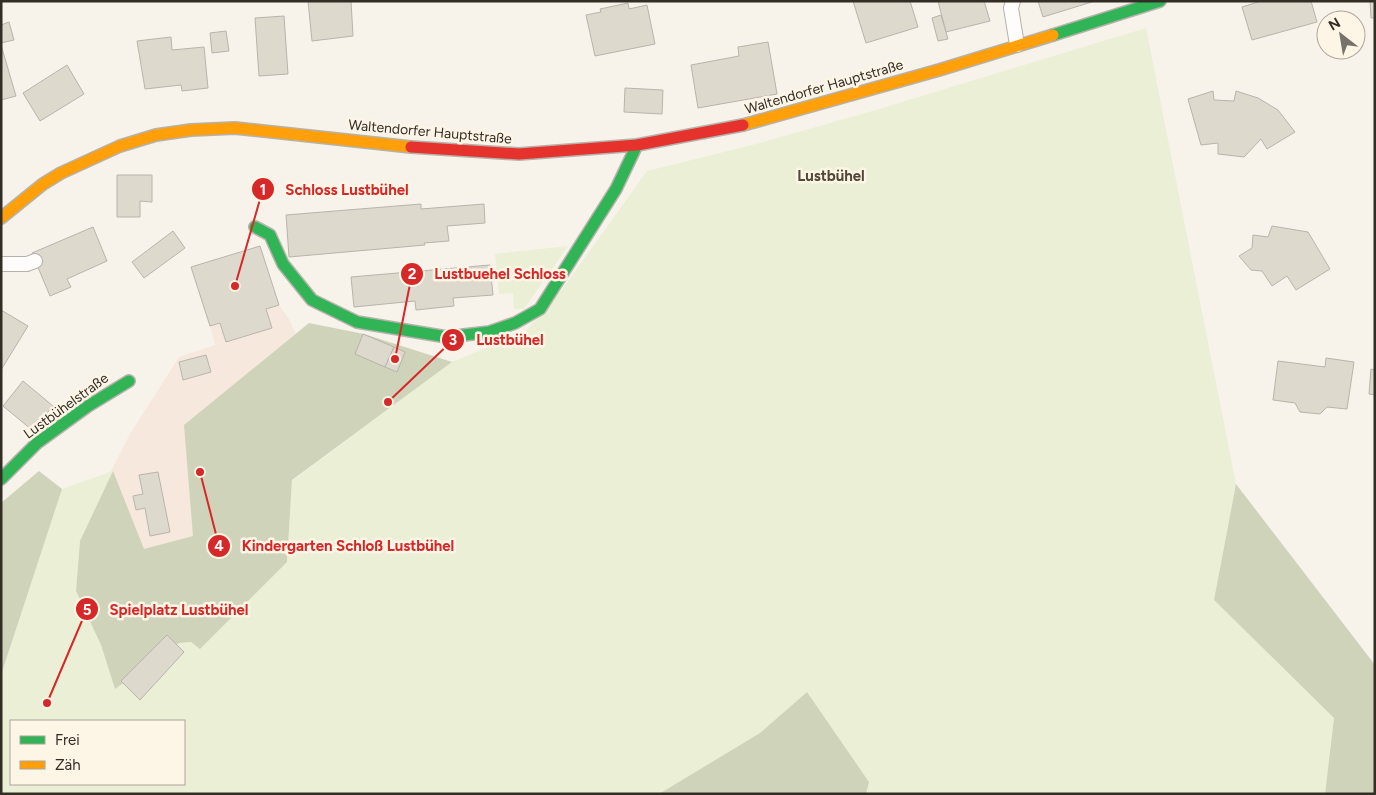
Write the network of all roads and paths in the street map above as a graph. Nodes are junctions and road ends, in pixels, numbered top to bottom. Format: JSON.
{"nodes":[{"id":1,"x":1013,"y":1,"type":"edge"},
{"id":2,"x":1160,"y":1,"type":"edge"},
{"id":3,"x":1017,"y":45,"type":"junction"},
{"id":4,"x":637,"y":145,"type":"junction"},
{"id":5,"x":1,"y":218,"type":"edge"},
{"id":6,"x":255,"y":227,"type":"dead end"},
{"id":7,"x":35,"y":261,"type":"dead end"},
{"id":8,"x":1,"y":264,"type":"edge"},
{"id":9,"x":128,"y":381,"type":"dead end"},
{"id":10,"x":1,"y":479,"type":"edge"}],
"edges":[{"from":1,"to":3,"type":"lane"},
{"from":2,"to":3,"type":"main road","name":"Waltendorfer Hauptstraße"},
{"from":3,"to":4,"type":"main road","name":"Waltendorfer Hauptstraße"},
{"from":4,"to":5,"type":"main road","name":"Waltendorfer Hauptstraße"},
{"from":4,"to":6,"type":"main road"},
{"from":7,"to":8,"type":"lane"},
{"from":9,"to":10,"type":"main road","name":"Lustbühelstraße"}]}
